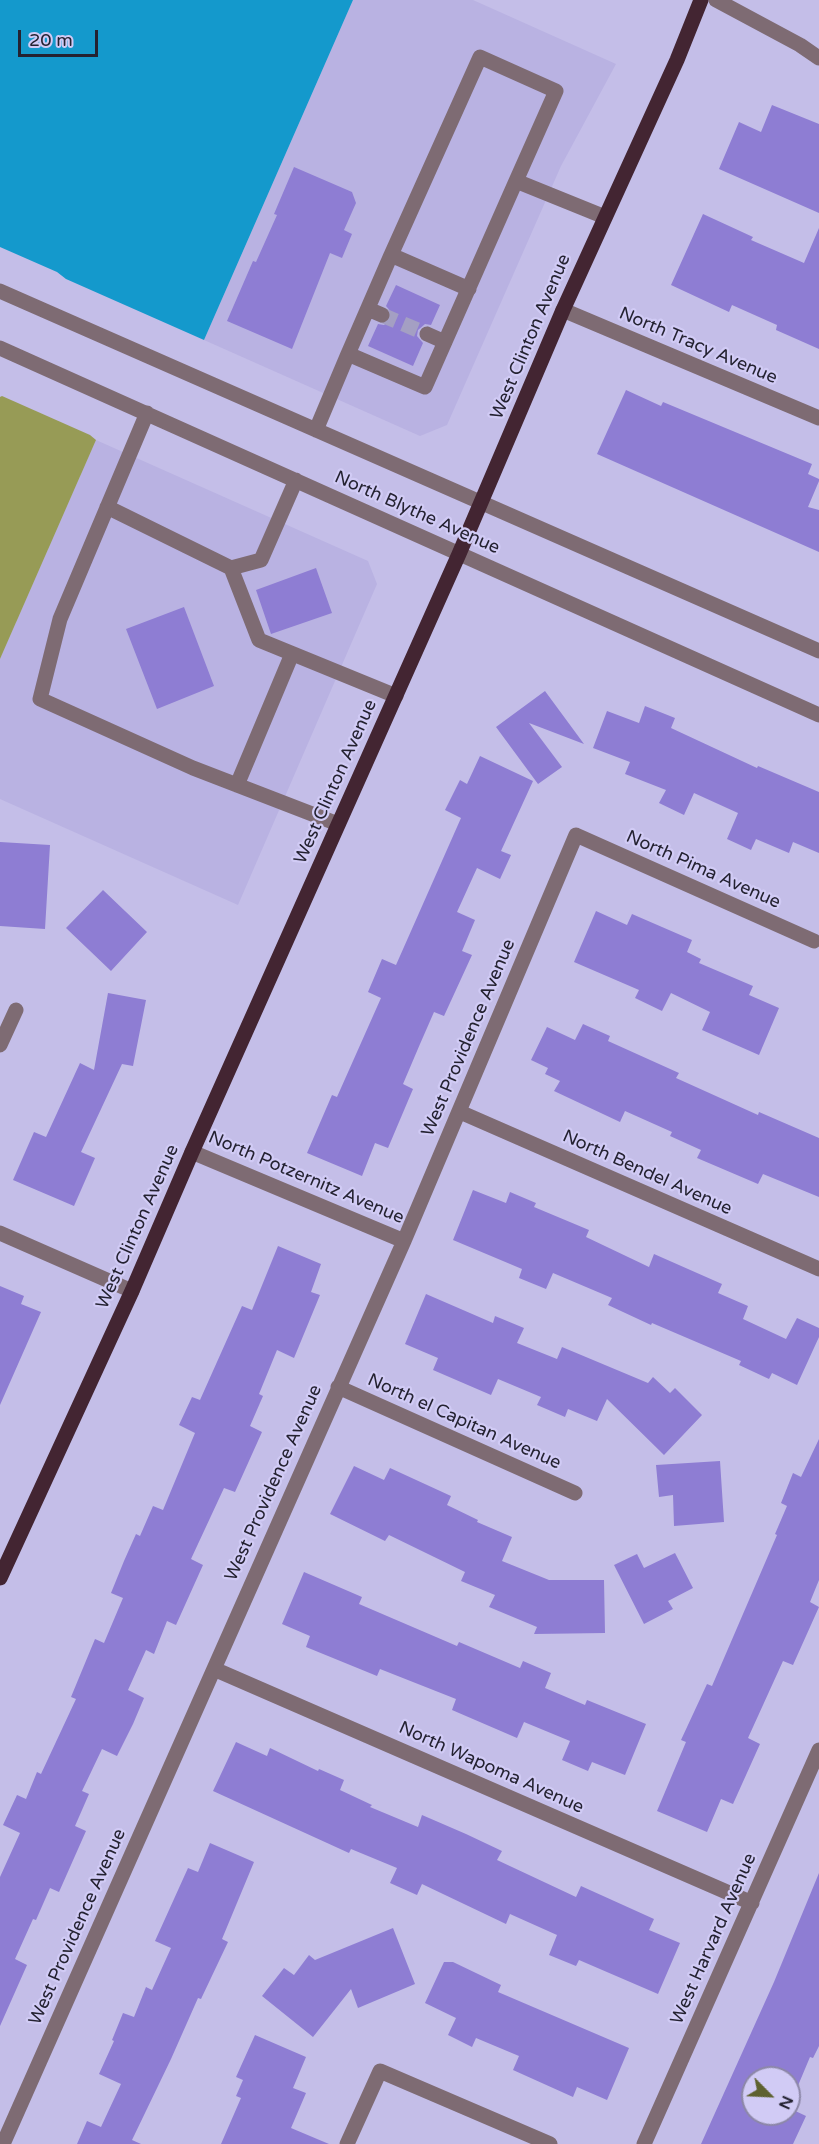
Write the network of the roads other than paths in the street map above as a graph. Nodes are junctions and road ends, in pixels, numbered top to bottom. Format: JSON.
{"nodes":[{"id":1,"x":701,"y":0,"type":"edge"},
{"id":2,"x":716,"y":0,"type":"edge"},
{"id":3,"x":819,"y":58,"type":"edge"},
{"id":4,"x":516,"y":181,"type":"junction"},
{"id":5,"x":605,"y":217,"type":"junction"},
{"id":6,"x":391,"y":255,"type":"junction"},
{"id":7,"x":469,"y":289,"type":"junction"},
{"id":8,"x":0,"y":291,"type":"edge"},
{"id":9,"x":563,"y":310,"type":"junction"},
{"id":10,"x":427,"y":334,"type":"tunnel mouth"},
{"id":11,"x":445,"y":342,"type":"junction"},
{"id":12,"x":0,"y":348,"type":"edge"},
{"id":13,"x":348,"y":354,"type":"junction"},
{"id":14,"x":147,"y":413,"type":"junction"},
{"id":15,"x":819,"y":418,"type":"edge"},
{"id":16,"x":316,"y":430,"type":"junction"},
{"id":17,"x":296,"y":480,"type":"junction"},
{"id":18,"x":481,"y":504,"type":"junction"},
{"id":19,"x":108,"y":507,"type":"junction"},
{"id":20,"x":459,"y":554,"type":"junction"},
{"id":21,"x":231,"y":568,"type":"junction"},
{"id":22,"x":819,"y":651,"type":"edge"},
{"id":23,"x":292,"y":654,"type":"junction"},
{"id":24,"x":396,"y":696,"type":"junction"},
{"id":25,"x":819,"y":714,"type":"edge"},
{"id":26,"x":237,"y":784,"type":"junction"},
{"id":27,"x":338,"y":824,"type":"junction"},
{"id":28,"x":576,"y":835,"type":"joint"},
{"id":29,"x":814,"y":941,"type":"dead end"},
{"id":30,"x":16,"y":1010,"type":"dead end"},
{"id":31,"x":0,"y":1045,"type":"edge"},
{"id":32,"x":460,"y":1112,"type":"junction"},
{"id":33,"x":192,"y":1152,"type":"junction"},
{"id":34,"x":0,"y":1233,"type":"edge"},
{"id":35,"x":404,"y":1241,"type":"junction"},
{"id":36,"x":819,"y":1269,"type":"edge"},
{"id":37,"x":132,"y":1291,"type":"junction"},
{"id":38,"x":338,"y":1387,"type":"junction"},
{"id":39,"x":575,"y":1492,"type":"dead end"},
{"id":40,"x":3,"y":1562,"type":"edge"},
{"id":41,"x":0,"y":1578,"type":"edge"},
{"id":42,"x":214,"y":1669,"type":"junction"},
{"id":43,"x":819,"y":1750,"type":"edge"},
{"id":44,"x":752,"y":1903,"type":"junction"},
{"id":45,"x":3,"y":2144,"type":"edge"},
{"id":46,"x":347,"y":2144,"type":"edge"},
{"id":47,"x":550,"y":2144,"type":"edge"},
{"id":48,"x":644,"y":2144,"type":"edge"}],
"edges":[{"from":1,"to":5,"type":"main road","name":"West Clinton Avenue"},
{"from":2,"to":3,"type":"street"},
{"from":4,"to":5,"type":"street"},
{"from":4,"to":6,"type":"street"},
{"from":4,"to":7,"type":"street"},
{"from":5,"to":9,"type":"main road","name":"West Clinton Avenue"},
{"from":6,"to":7,"type":"street"},
{"from":6,"to":13,"type":"street"},
{"from":7,"to":11,"type":"street"},
{"from":8,"to":16,"type":"street","name":"North Blythe Avenue"},
{"from":9,"to":15,"type":"street","name":"North Tracy Avenue"},
{"from":9,"to":18,"type":"main road","name":"West Clinton Avenue"},
{"from":10,"to":11,"type":"street"},
{"from":11,"to":13,"type":"street"},
{"from":12,"to":14,"type":"street","name":"North Blythe Avenue"},
{"from":13,"to":16,"type":"street"},
{"from":14,"to":17,"type":"street","name":"North Blythe Avenue"},
{"from":14,"to":19,"type":"street"},
{"from":16,"to":18,"type":"street","name":"North Blythe Avenue"},
{"from":17,"to":20,"type":"street","name":"North Blythe Avenue"},
{"from":17,"to":21,"type":"street"},
{"from":18,"to":20,"type":"main road","name":"West Clinton Avenue"},
{"from":18,"to":22,"type":"street","name":"North Blythe Avenue"},
{"from":19,"to":21,"type":"street"},
{"from":19,"to":26,"type":"street"},
{"from":20,"to":24,"type":"main road","name":"West Clinton Avenue"},
{"from":20,"to":25,"type":"street","name":"North Blythe Avenue"},
{"from":21,"to":23,"type":"street"},
{"from":23,"to":24,"type":"street"},
{"from":23,"to":26,"type":"street"},
{"from":24,"to":27,"type":"main road","name":"West Clinton Avenue"},
{"from":26,"to":27,"type":"street"},
{"from":27,"to":33,"type":"main road","name":"West Clinton Avenue"},
{"from":28,"to":29,"type":"street","name":"North Pima Avenue"},
{"from":28,"to":32,"type":"street","name":"West Providence Avenue"},
{"from":30,"to":31,"type":"street"},
{"from":32,"to":35,"type":"street","name":"West Providence Avenue"},
{"from":32,"to":36,"type":"street","name":"North Bendel Avenue"},
{"from":33,"to":35,"type":"street","name":"North Potzernitz Avenue"},
{"from":33,"to":37,"type":"main road","name":"West Clinton Avenue"},
{"from":34,"to":37,"type":"street"},
{"from":35,"to":38,"type":"street","name":"West Providence Avenue"},
{"from":37,"to":40,"type":"main road","name":"West Clinton Avenue"},
{"from":38,"to":39,"type":"street","name":"North el Capitan Avenue"},
{"from":38,"to":42,"type":"street","name":"West Providence Avenue"},
{"from":40,"to":41,"type":"main road","name":"West Clinton Avenue"},
{"from":42,"to":44,"type":"street","name":"North Wapoma Avenue"},
{"from":42,"to":45,"type":"street","name":"West Providence Avenue"},
{"from":43,"to":44,"type":"street","name":"West Harvard Avenue"},
{"from":44,"to":48,"type":"street","name":"West Harvard Avenue"},
{"from":46,"to":47,"type":"street"}]}
